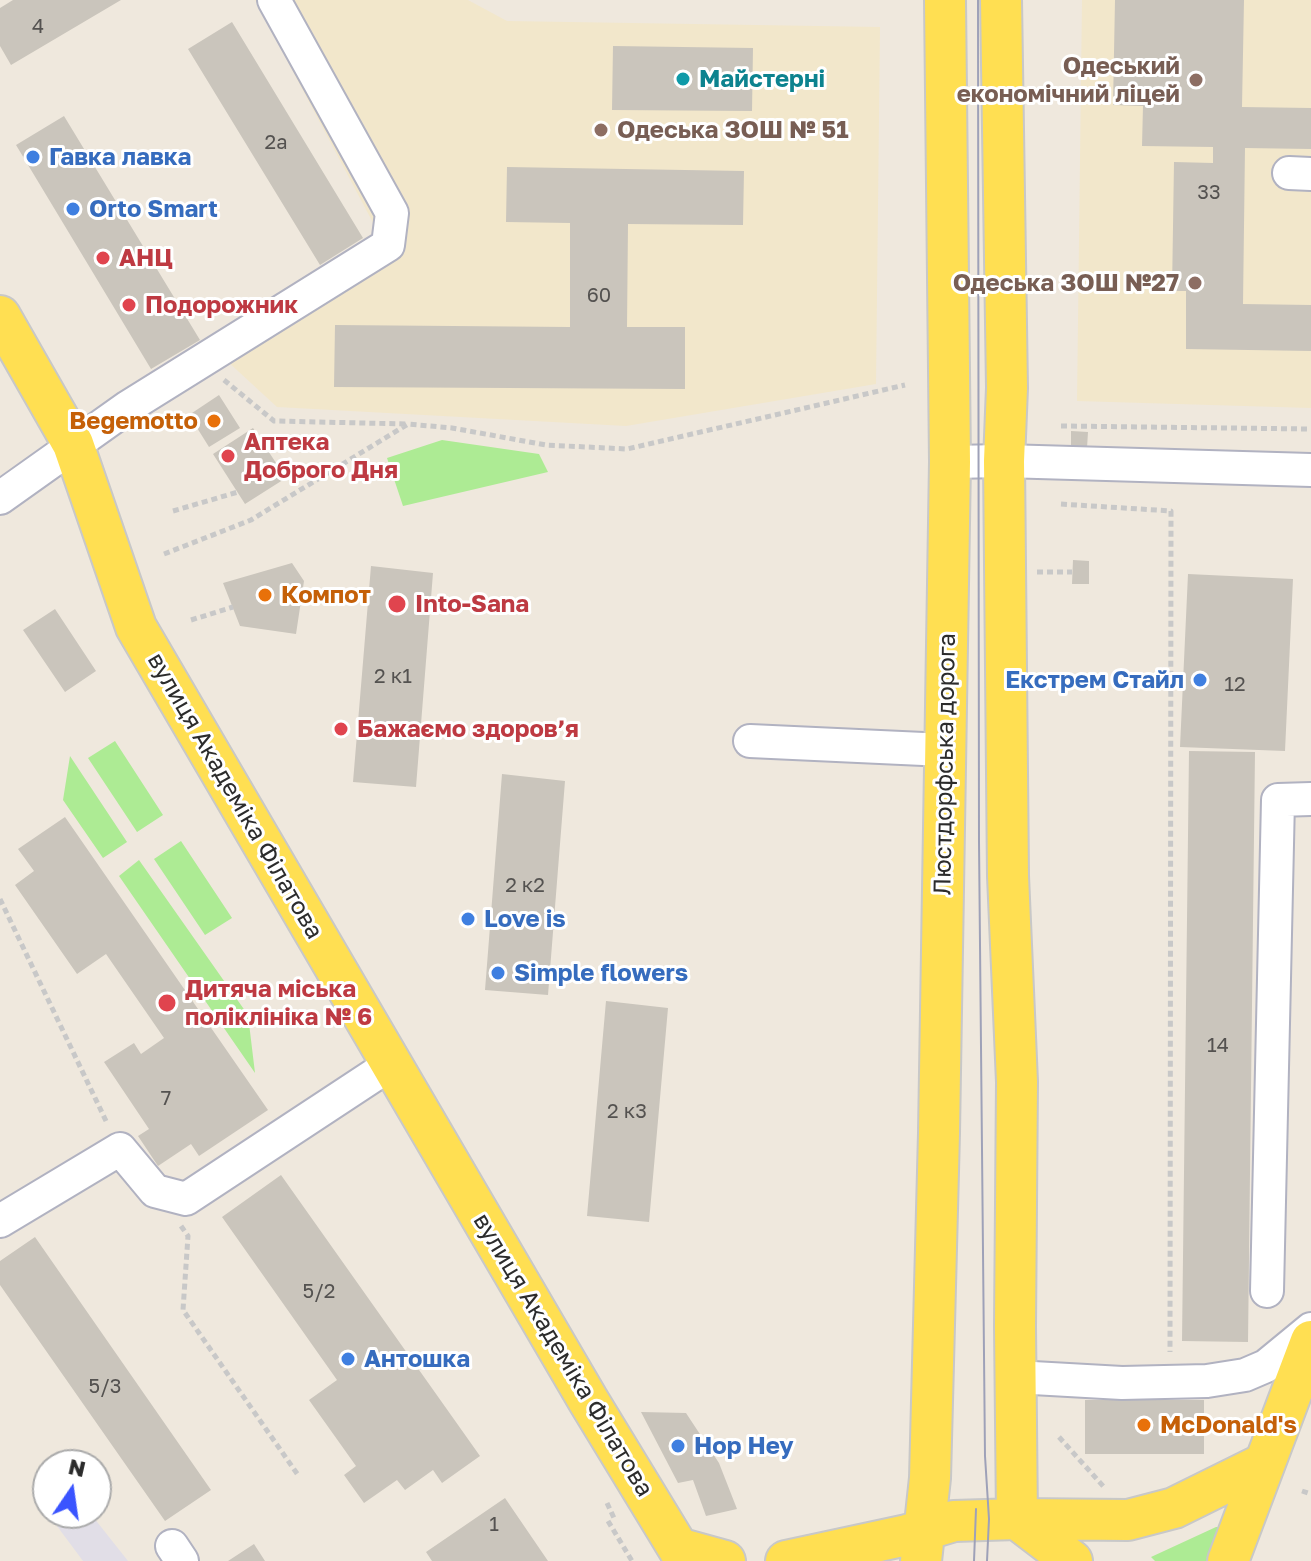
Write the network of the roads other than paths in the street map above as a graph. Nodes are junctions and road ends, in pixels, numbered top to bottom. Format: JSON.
{"nodes":[{"id":1,"x":274,"y":0,"type":"edge"},
{"id":2,"x":945,"y":0,"type":"edge"},
{"id":3,"x":1001,"y":0,"type":"edge"},
{"id":4,"x":0,"y":316,"type":"edge"},
{"id":5,"x":73,"y":444,"type":"junction"},
{"id":6,"x":1004,"y":461,"type":"junction"},
{"id":7,"x":950,"y":462,"type":"junction"},
{"id":8,"x":1311,"y":470,"type":"edge"},
{"id":9,"x":0,"y":498,"type":"edge"},
{"id":10,"x":750,"y":741,"type":"dead end"},
{"id":11,"x":945,"y":750,"type":"junction"},
{"id":12,"x":1311,"y":799,"type":"edge"},
{"id":13,"x":391,"y":1064,"type":"junction"},
{"id":14,"x":0,"y":1221,"type":"edge"},
{"id":15,"x":1267,"y":1291,"type":"dead end"},
{"id":16,"x":1311,"y":1329,"type":"edge"},
{"id":17,"x":1311,"y":1341,"type":"edge"},
{"id":18,"x":1015,"y":1377,"type":"junction"},
{"id":19,"x":1265,"y":1463,"type":"junction"},
{"id":20,"x":994,"y":1519,"type":"junction"},
{"id":21,"x":922,"y":1545,"type":"edge"},
{"id":22,"x":682,"y":1555,"type":"edge"},
{"id":23,"x":725,"y":1561,"type":"edge"},
{"id":24,"x":786,"y":1561,"type":"edge"},
{"id":25,"x":1072,"y":1561,"type":"edge"},
{"id":26,"x":1228,"y":1561,"type":"edge"}],
"edges":[{"from":1,"to":5,"type":"street"},
{"from":2,"to":7,"type":"main road","name":"Люстдорфська дорога"},
{"from":3,"to":6,"type":"main road"},
{"from":4,"to":5,"type":"main road","name":"вулиця Академіка Філатова"},
{"from":5,"to":9,"type":"street"},
{"from":5,"to":13,"type":"main road","name":"вулиця Академіка Філатова"},
{"from":6,"to":7,"type":"street"},
{"from":6,"to":8,"type":"street"},
{"from":6,"to":18,"type":"main road"},
{"from":7,"to":11,"type":"main road","name":"Люстдорфська дорога"},
{"from":10,"to":11,"type":"street"},
{"from":11,"to":21,"type":"main road","name":"Люстдорфська дорога"},
{"from":12,"to":15,"type":"street"},
{"from":13,"to":14,"type":"street"},
{"from":13,"to":22,"type":"main road","name":"вулиця Академіка Філатова"},
{"from":16,"to":18,"type":"street"},
{"from":17,"to":19,"type":"main road"},
{"from":18,"to":20,"type":"main road"},
{"from":19,"to":20,"type":"main road"},
{"from":19,"to":26,"type":"main road"},
{"from":20,"to":21,"type":"main road"},
{"from":20,"to":25,"type":"main road"},
{"from":21,"to":24,"type":"main road"},
{"from":22,"to":23,"type":"main road","name":"вулиця Академіка Філатова"}]}
